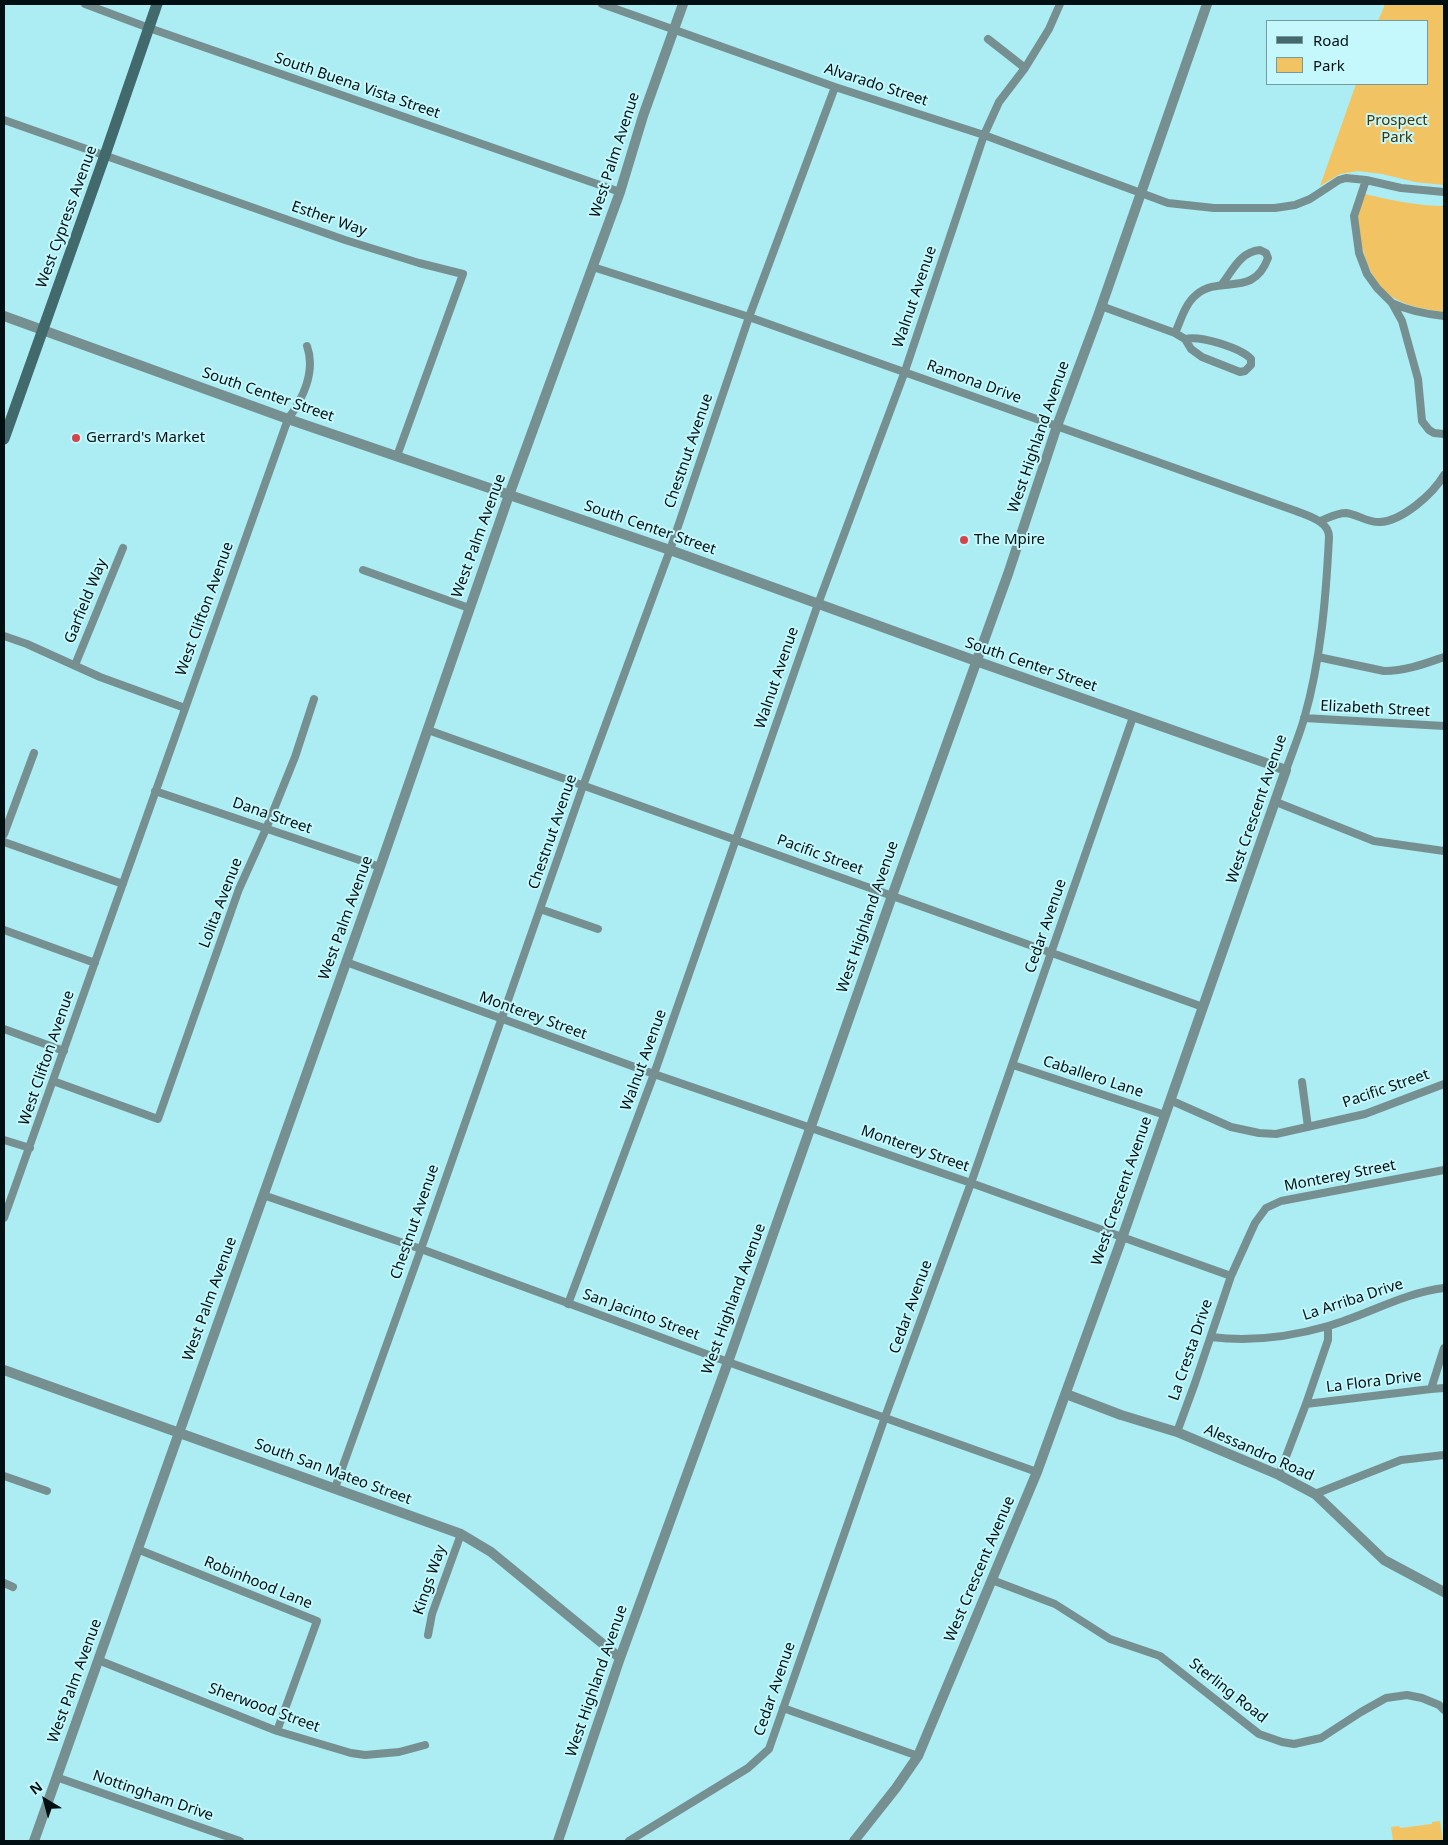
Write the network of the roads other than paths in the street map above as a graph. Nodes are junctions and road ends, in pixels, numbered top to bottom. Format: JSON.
{"nodes":[{"id":1,"x":85,"y":4,"type":"edge"},
{"id":2,"x":157,"y":4,"type":"edge"},
{"id":3,"x":602,"y":4,"type":"edge"},
{"id":4,"x":683,"y":4,"type":"edge"},
{"id":5,"x":1060,"y":4,"type":"edge"},
{"id":6,"x":1207,"y":4,"type":"edge"},
{"id":7,"x":149,"y":28,"type":"junction"},
{"id":8,"x":674,"y":29,"type":"junction"},
{"id":9,"x":988,"y":39,"type":"dead end"},
{"id":10,"x":1025,"y":68,"type":"junction"},
{"id":11,"x":835,"y":87,"type":"junction"},
{"id":12,"x":4,"y":120,"type":"edge"},
{"id":13,"x":984,"y":135,"type":"junction"},
{"id":14,"x":105,"y":155,"type":"junction"},
{"id":15,"x":1366,"y":180,"type":"junction"},
{"id":16,"x":620,"y":192,"type":"junction"},
{"id":17,"x":1444,"y":192,"type":"edge"},
{"id":18,"x":1141,"y":194,"type":"junction"},
{"id":19,"x":593,"y":267,"type":"junction"},
{"id":20,"x":1222,"y":284,"type":"junction"},
{"id":21,"x":1392,"y":303,"type":"junction"},
{"id":22,"x":1102,"y":306,"type":"junction"},
{"id":23,"x":4,"y":316,"type":"edge"},
{"id":24,"x":1444,"y":316,"type":"edge"},
{"id":25,"x":749,"y":317,"type":"junction"},
{"id":26,"x":42,"y":330,"type":"junction"},
{"id":27,"x":1175,"y":333,"type":"junction"},
{"id":28,"x":1185,"y":339,"type":"junction"},
{"id":29,"x":306,"y":346,"type":"dead end"},
{"id":30,"x":905,"y":371,"type":"junction"},
{"id":31,"x":288,"y":419,"type":"junction"},
{"id":32,"x":1057,"y":426,"type":"junction"},
{"id":33,"x":1444,"y":434,"type":"edge"},
{"id":34,"x":4,"y":439,"type":"edge"},
{"id":35,"x":397,"y":456,"type":"junction"},
{"id":36,"x":1444,"y":476,"type":"edge"},
{"id":37,"x":509,"y":495,"type":"junction"},
{"id":38,"x":1320,"y":521,"type":"junction"},
{"id":39,"x":123,"y":548,"type":"dead end"},
{"id":40,"x":670,"y":550,"type":"junction"},
{"id":41,"x":364,"y":570,"type":"dead end"},
{"id":42,"x":818,"y":604,"type":"junction"},
{"id":43,"x":469,"y":608,"type":"junction"},
{"id":44,"x":4,"y":636,"type":"edge"},
{"id":45,"x":1318,"y":657,"type":"junction"},
{"id":46,"x":1444,"y":657,"type":"edge"},
{"id":47,"x":976,"y":661,"type":"junction"},
{"id":48,"x":75,"y":665,"type":"junction"},
{"id":49,"x":314,"y":699,"type":"dead end"},
{"id":50,"x":185,"y":708,"type":"junction"},
{"id":51,"x":1133,"y":716,"type":"junction"},
{"id":52,"x":1304,"y":718,"type":"junction"},
{"id":53,"x":1444,"y":726,"type":"edge"},
{"id":54,"x":428,"y":730,"type":"junction"},
{"id":55,"x":34,"y":753,"type":"dead end"},
{"id":56,"x":1286,"y":770,"type":"junction"},
{"id":57,"x":583,"y":786,"type":"junction"},
{"id":58,"x":155,"y":790,"type":"junction"},
{"id":59,"x":1276,"y":802,"type":"junction"},
{"id":60,"x":266,"y":829,"type":"junction"},
{"id":61,"x":4,"y":834,"type":"edge"},
{"id":62,"x":736,"y":840,"type":"junction"},
{"id":63,"x":4,"y":842,"type":"edge"},
{"id":64,"x":1444,"y":851,"type":"edge"},
{"id":65,"x":380,"y":867,"type":"junction"},
{"id":66,"x":123,"y":884,"type":"junction"},
{"id":67,"x":892,"y":896,"type":"junction"},
{"id":68,"x":540,"y":909,"type":"junction"},
{"id":69,"x":598,"y":929,"type":"dead end"},
{"id":70,"x":4,"y":930,"type":"edge"},
{"id":71,"x":1051,"y":953,"type":"junction"},
{"id":72,"x":346,"y":962,"type":"junction"},
{"id":73,"x":95,"y":963,"type":"junction"},
{"id":74,"x":1203,"y":1007,"type":"junction"},
{"id":75,"x":501,"y":1019,"type":"junction"},
{"id":76,"x":4,"y":1029,"type":"edge"},
{"id":77,"x":64,"y":1051,"type":"junction"},
{"id":78,"x":1012,"y":1065,"type":"junction"},
{"id":79,"x":654,"y":1074,"type":"junction"},
{"id":80,"x":53,"y":1081,"type":"junction"},
{"id":81,"x":1302,"y":1082,"type":"dead end"},
{"id":82,"x":1444,"y":1084,"type":"edge"},
{"id":83,"x":1170,"y":1100,"type":"junction"},
{"id":84,"x":1165,"y":1115,"type":"junction"},
{"id":85,"x":1308,"y":1127,"type":"junction"},
{"id":86,"x":811,"y":1128,"type":"junction"},
{"id":87,"x":4,"y":1140,"type":"edge"},
{"id":88,"x":30,"y":1148,"type":"junction"},
{"id":89,"x":1444,"y":1170,"type":"edge"},
{"id":90,"x":971,"y":1183,"type":"junction"},
{"id":91,"x":263,"y":1195,"type":"junction"},
{"id":92,"x":4,"y":1218,"type":"edge"},
{"id":93,"x":1122,"y":1238,"type":"junction"},
{"id":94,"x":421,"y":1249,"type":"junction"},
{"id":95,"x":1231,"y":1276,"type":"junction"},
{"id":96,"x":1444,"y":1288,"type":"edge"},
{"id":97,"x":568,"y":1304,"type":"junction"},
{"id":98,"x":1328,"y":1326,"type":"junction"},
{"id":99,"x":1211,"y":1337,"type":"junction"},
{"id":100,"x":1444,"y":1348,"type":"edge"},
{"id":101,"x":728,"y":1362,"type":"junction"},
{"id":102,"x":4,"y":1370,"type":"edge"},
{"id":103,"x":1444,"y":1388,"type":"edge"},
{"id":104,"x":1431,"y":1389,"type":"junction"},
{"id":105,"x":1066,"y":1394,"type":"junction"},
{"id":106,"x":1306,"y":1404,"type":"junction"},
{"id":107,"x":885,"y":1417,"type":"junction"},
{"id":108,"x":178,"y":1432,"type":"junction"},
{"id":109,"x":1177,"y":1432,"type":"junction"},
{"id":110,"x":1444,"y":1455,"type":"edge"},
{"id":111,"x":1037,"y":1472,"type":"junction"},
{"id":112,"x":1279,"y":1475,"type":"junction"},
{"id":113,"x":4,"y":1476,"type":"edge"},
{"id":114,"x":335,"y":1488,"type":"junction"},
{"id":115,"x":47,"y":1491,"type":"dead end"},
{"id":116,"x":1315,"y":1494,"type":"junction"},
{"id":117,"x":461,"y":1534,"type":"junction"},
{"id":118,"x":137,"y":1550,"type":"junction"},
{"id":119,"x":992,"y":1580,"type":"junction"},
{"id":120,"x":4,"y":1583,"type":"edge"},
{"id":121,"x":14,"y":1587,"type":"dead end"},
{"id":122,"x":1444,"y":1592,"type":"edge"},
{"id":123,"x":428,"y":1635,"type":"dead end"},
{"id":124,"x":620,"y":1658,"type":"junction"},
{"id":125,"x":98,"y":1660,"type":"junction"},
{"id":126,"x":783,"y":1708,"type":"junction"},
{"id":127,"x":1444,"y":1710,"type":"edge"},
{"id":128,"x":277,"y":1731,"type":"junction"},
{"id":129,"x":425,"y":1745,"type":"dead end"},
{"id":130,"x":918,"y":1756,"type":"junction"},
{"id":131,"x":56,"y":1777,"type":"junction"},
{"id":132,"x":34,"y":1841,"type":"edge"},
{"id":133,"x":240,"y":1841,"type":"edge"},
{"id":134,"x":558,"y":1841,"type":"edge"},
{"id":135,"x":629,"y":1841,"type":"edge"},
{"id":136,"x":854,"y":1841,"type":"edge"}],
"edges":[{"from":1,"to":7,"type":"street","name":"South Buena Vista Street"},
{"from":2,"to":7,"type":"main road","name":"West Cypress Avenue"},
{"from":3,"to":8,"type":"street","name":"Alvarado Street"},
{"from":4,"to":8,"type":"street","name":"West Palm Avenue"},
{"from":5,"to":10,"type":"street","name":"Walnut Avenue"},
{"from":6,"to":18,"type":"street","name":"West Highland Avenue"},
{"from":7,"to":14,"type":"main road","name":"West Cypress Avenue"},
{"from":7,"to":16,"type":"street","name":"South Buena Vista Street"},
{"from":8,"to":11,"type":"street","name":"Alvarado Street"},
{"from":8,"to":16,"type":"street","name":"West Palm Avenue"},
{"from":9,"to":10,"type":"street"},
{"from":10,"to":13,"type":"street","name":"Walnut Avenue"},
{"from":11,"to":13,"type":"street","name":"Alvarado Street"},
{"from":11,"to":25,"type":"street","name":"Chestnut Avenue"},
{"from":12,"to":14,"type":"street","name":"Esther Way"},
{"from":13,"to":18,"type":"street","name":"Alvarado Street"},
{"from":13,"to":30,"type":"street","name":"Walnut Avenue"},
{"from":14,"to":26,"type":"main road","name":"West Cypress Avenue"},
{"from":14,"to":35,"type":"street","name":"Esther Way"},
{"from":15,"to":17,"type":"street","name":"Alvarado Street"},
{"from":15,"to":18,"type":"street","name":"Alvarado Street"},
{"from":15,"to":21,"type":"street"},
{"from":16,"to":19,"type":"street","name":"West Palm Avenue"},
{"from":18,"to":22,"type":"street","name":"West Highland Avenue"},
{"from":19,"to":25,"type":"street","name":"Ramona Drive"},
{"from":19,"to":37,"type":"street","name":"West Palm Avenue"},
{"from":20,"to":20,"type":"street"},
{"from":20,"to":27,"type":"street"},
{"from":21,"to":24,"type":"street"},
{"from":21,"to":33,"type":"street"},
{"from":22,"to":27,"type":"street"},
{"from":22,"to":32,"type":"street","name":"West Highland Avenue"},
{"from":23,"to":26,"type":"street","name":"South Center Street"},
{"from":25,"to":30,"type":"street","name":"Ramona Drive"},
{"from":25,"to":40,"type":"street","name":"Chestnut Avenue"},
{"from":26,"to":31,"type":"street","name":"South Center Street"},
{"from":26,"to":34,"type":"main road","name":"West Cypress Avenue"},
{"from":27,"to":28,"type":"street"},
{"from":28,"to":28,"type":"street"},
{"from":29,"to":31,"type":"street","name":"West Clifton Avenue"},
{"from":30,"to":32,"type":"street","name":"Ramona Drive"},
{"from":30,"to":42,"type":"street","name":"Walnut Avenue"},
{"from":31,"to":35,"type":"street","name":"South Center Street"},
{"from":31,"to":50,"type":"street","name":"West Clifton Avenue"},
{"from":32,"to":38,"type":"street","name":"Ramona Drive"},
{"from":32,"to":47,"type":"street","name":"West Highland Avenue"},
{"from":35,"to":37,"type":"street","name":"South Center Street"},
{"from":36,"to":38,"type":"street"},
{"from":37,"to":40,"type":"street","name":"South Center Street"},
{"from":37,"to":43,"type":"street","name":"West Palm Avenue"},
{"from":38,"to":45,"type":"street","name":"West Crescent Avenue"},
{"from":39,"to":48,"type":"street","name":"Garfield Way"},
{"from":40,"to":42,"type":"street","name":"South Center Street"},
{"from":40,"to":57,"type":"street","name":"Chestnut Avenue"},
{"from":41,"to":43,"type":"street"},
{"from":42,"to":47,"type":"street","name":"South Center Street"},
{"from":42,"to":62,"type":"street","name":"Walnut Avenue"},
{"from":43,"to":54,"type":"street","name":"West Palm Avenue"},
{"from":44,"to":48,"type":"street","name":"Garfield Way"},
{"from":45,"to":46,"type":"street"},
{"from":45,"to":52,"type":"street","name":"West Crescent Avenue"},
{"from":47,"to":51,"type":"street","name":"South Center Street"},
{"from":47,"to":67,"type":"street","name":"West Highland Avenue"},
{"from":48,"to":50,"type":"street","name":"Garfield Way"},
{"from":49,"to":60,"type":"street","name":"Lolita Avenue"},
{"from":50,"to":58,"type":"street","name":"West Clifton Avenue"},
{"from":51,"to":56,"type":"street","name":"South Center Street"},
{"from":51,"to":71,"type":"street","name":"Cedar Avenue"},
{"from":52,"to":53,"type":"street","name":"Elizabeth Street"},
{"from":52,"to":56,"type":"street","name":"West Crescent Avenue"},
{"from":54,"to":57,"type":"street","name":"Pacific Street"},
{"from":54,"to":65,"type":"street","name":"West Palm Avenue"},
{"from":55,"to":61,"type":"street"},
{"from":56,"to":59,"type":"street","name":"West Crescent Avenue"},
{"from":57,"to":62,"type":"street","name":"Pacific Street"},
{"from":57,"to":68,"type":"street","name":"Chestnut Avenue"},
{"from":58,"to":60,"type":"street","name":"Dana Street"},
{"from":58,"to":66,"type":"street","name":"West Clifton Avenue"},
{"from":59,"to":64,"type":"street"},
{"from":59,"to":74,"type":"street","name":"West Crescent Avenue"},
{"from":60,"to":65,"type":"street","name":"Dana Street"},
{"from":60,"to":80,"type":"street","name":"Lolita Avenue"},
{"from":62,"to":67,"type":"street","name":"Pacific Street"},
{"from":62,"to":79,"type":"street","name":"Walnut Avenue"},
{"from":63,"to":66,"type":"street"},
{"from":65,"to":72,"type":"street","name":"West Palm Avenue"},
{"from":66,"to":73,"type":"street","name":"West Clifton Avenue"},
{"from":67,"to":71,"type":"street","name":"Pacific Street"},
{"from":67,"to":86,"type":"street","name":"West Highland Avenue"},
{"from":68,"to":69,"type":"street","name":"Chestnut Avenue"},
{"from":68,"to":75,"type":"street","name":"Chestnut Avenue"},
{"from":70,"to":73,"type":"street"},
{"from":71,"to":74,"type":"street","name":"Pacific Street"},
{"from":71,"to":78,"type":"street","name":"Cedar Avenue"},
{"from":72,"to":75,"type":"street","name":"Monterey Street"},
{"from":72,"to":91,"type":"street","name":"West Palm Avenue"},
{"from":73,"to":77,"type":"street","name":"West Clifton Avenue"},
{"from":74,"to":83,"type":"street","name":"West Crescent Avenue"},
{"from":75,"to":79,"type":"street","name":"Monterey Street"},
{"from":75,"to":94,"type":"street","name":"Chestnut Avenue"},
{"from":76,"to":77,"type":"street"},
{"from":77,"to":80,"type":"street","name":"West Clifton Avenue"},
{"from":78,"to":84,"type":"street","name":"Caballero Lane"},
{"from":78,"to":90,"type":"street","name":"Cedar Avenue"},
{"from":79,"to":86,"type":"street","name":"Monterey Street"},
{"from":79,"to":97,"type":"street","name":"Walnut Avenue"},
{"from":80,"to":88,"type":"street","name":"West Clifton Avenue"},
{"from":81,"to":85,"type":"street"},
{"from":82,"to":85,"type":"street","name":"Pacific Street"},
{"from":83,"to":84,"type":"street","name":"West Crescent Avenue"},
{"from":83,"to":85,"type":"street","name":"Pacific Street"},
{"from":84,"to":93,"type":"street","name":"West Crescent Avenue"},
{"from":86,"to":90,"type":"street","name":"Monterey Street"},
{"from":86,"to":101,"type":"street","name":"West Highland Avenue"},
{"from":87,"to":88,"type":"street"},
{"from":88,"to":92,"type":"street","name":"West Clifton Avenue"},
{"from":89,"to":95,"type":"street","name":"Monterey Street"},
{"from":90,"to":93,"type":"street","name":"Monterey Street"},
{"from":90,"to":107,"type":"street","name":"Cedar Avenue"},
{"from":91,"to":94,"type":"street","name":"San Jacinto Street"},
{"from":91,"to":108,"type":"street","name":"West Palm Avenue"},
{"from":93,"to":95,"type":"street","name":"Monterey Street"},
{"from":93,"to":105,"type":"street","name":"West Crescent Avenue"},
{"from":94,"to":97,"type":"street","name":"San Jacinto Street"},
{"from":94,"to":114,"type":"street","name":"Chestnut Avenue"},
{"from":95,"to":99,"type":"street","name":"La Cresta Drive"},
{"from":96,"to":98,"type":"street","name":"La Arriba Drive"},
{"from":97,"to":101,"type":"street","name":"San Jacinto Street"},
{"from":98,"to":99,"type":"street","name":"La Arriba Drive"},
{"from":98,"to":106,"type":"street"},
{"from":99,"to":109,"type":"street","name":"La Cresta Drive"},
{"from":100,"to":104,"type":"street","name":"La Flora Drive"},
{"from":101,"to":107,"type":"street","name":"San Jacinto Street"},
{"from":101,"to":124,"type":"street","name":"West Highland Avenue"},
{"from":102,"to":108,"type":"street","name":"South San Mateo Street"},
{"from":103,"to":104,"type":"street"},
{"from":104,"to":106,"type":"street","name":"La Flora Drive"},
{"from":105,"to":109,"type":"street","name":"Alessandro Road"},
{"from":105,"to":111,"type":"street","name":"West Crescent Avenue"},
{"from":106,"to":112,"type":"street"},
{"from":107,"to":111,"type":"street","name":"San Jacinto Street"},
{"from":107,"to":126,"type":"street","name":"Cedar Avenue"},
{"from":108,"to":114,"type":"street","name":"South San Mateo Street"},
{"from":108,"to":118,"type":"street","name":"West Palm Avenue"},
{"from":109,"to":112,"type":"street","name":"Alessandro Road"},
{"from":110,"to":116,"type":"street"},
{"from":111,"to":119,"type":"street","name":"West Crescent Avenue"},
{"from":112,"to":116,"type":"street","name":"Alessandro Road"},
{"from":113,"to":115,"type":"street"},
{"from":114,"to":117,"type":"street","name":"South San Mateo Street"},
{"from":116,"to":122,"type":"street","name":"Alessandro Road"},
{"from":117,"to":123,"type":"street","name":"Kings Way"},
{"from":117,"to":124,"type":"street","name":"South San Mateo Street"},
{"from":118,"to":125,"type":"street","name":"West Palm Avenue"},
{"from":118,"to":128,"type":"street","name":"Robinhood Lane"},
{"from":119,"to":127,"type":"street","name":"Sterling Road"},
{"from":119,"to":130,"type":"street","name":"West Crescent Avenue"},
{"from":120,"to":121,"type":"street"},
{"from":124,"to":134,"type":"street","name":"West Highland Avenue"},
{"from":125,"to":128,"type":"street","name":"Sherwood Street"},
{"from":125,"to":131,"type":"street","name":"West Palm Avenue"},
{"from":126,"to":130,"type":"street"},
{"from":126,"to":135,"type":"street","name":"Cedar Avenue"},
{"from":128,"to":129,"type":"street","name":"Sherwood Street"},
{"from":130,"to":136,"type":"street","name":"West Crescent Avenue"},
{"from":131,"to":132,"type":"street","name":"West Palm Avenue"},
{"from":131,"to":133,"type":"street","name":"Nottingham Drive"}]}
